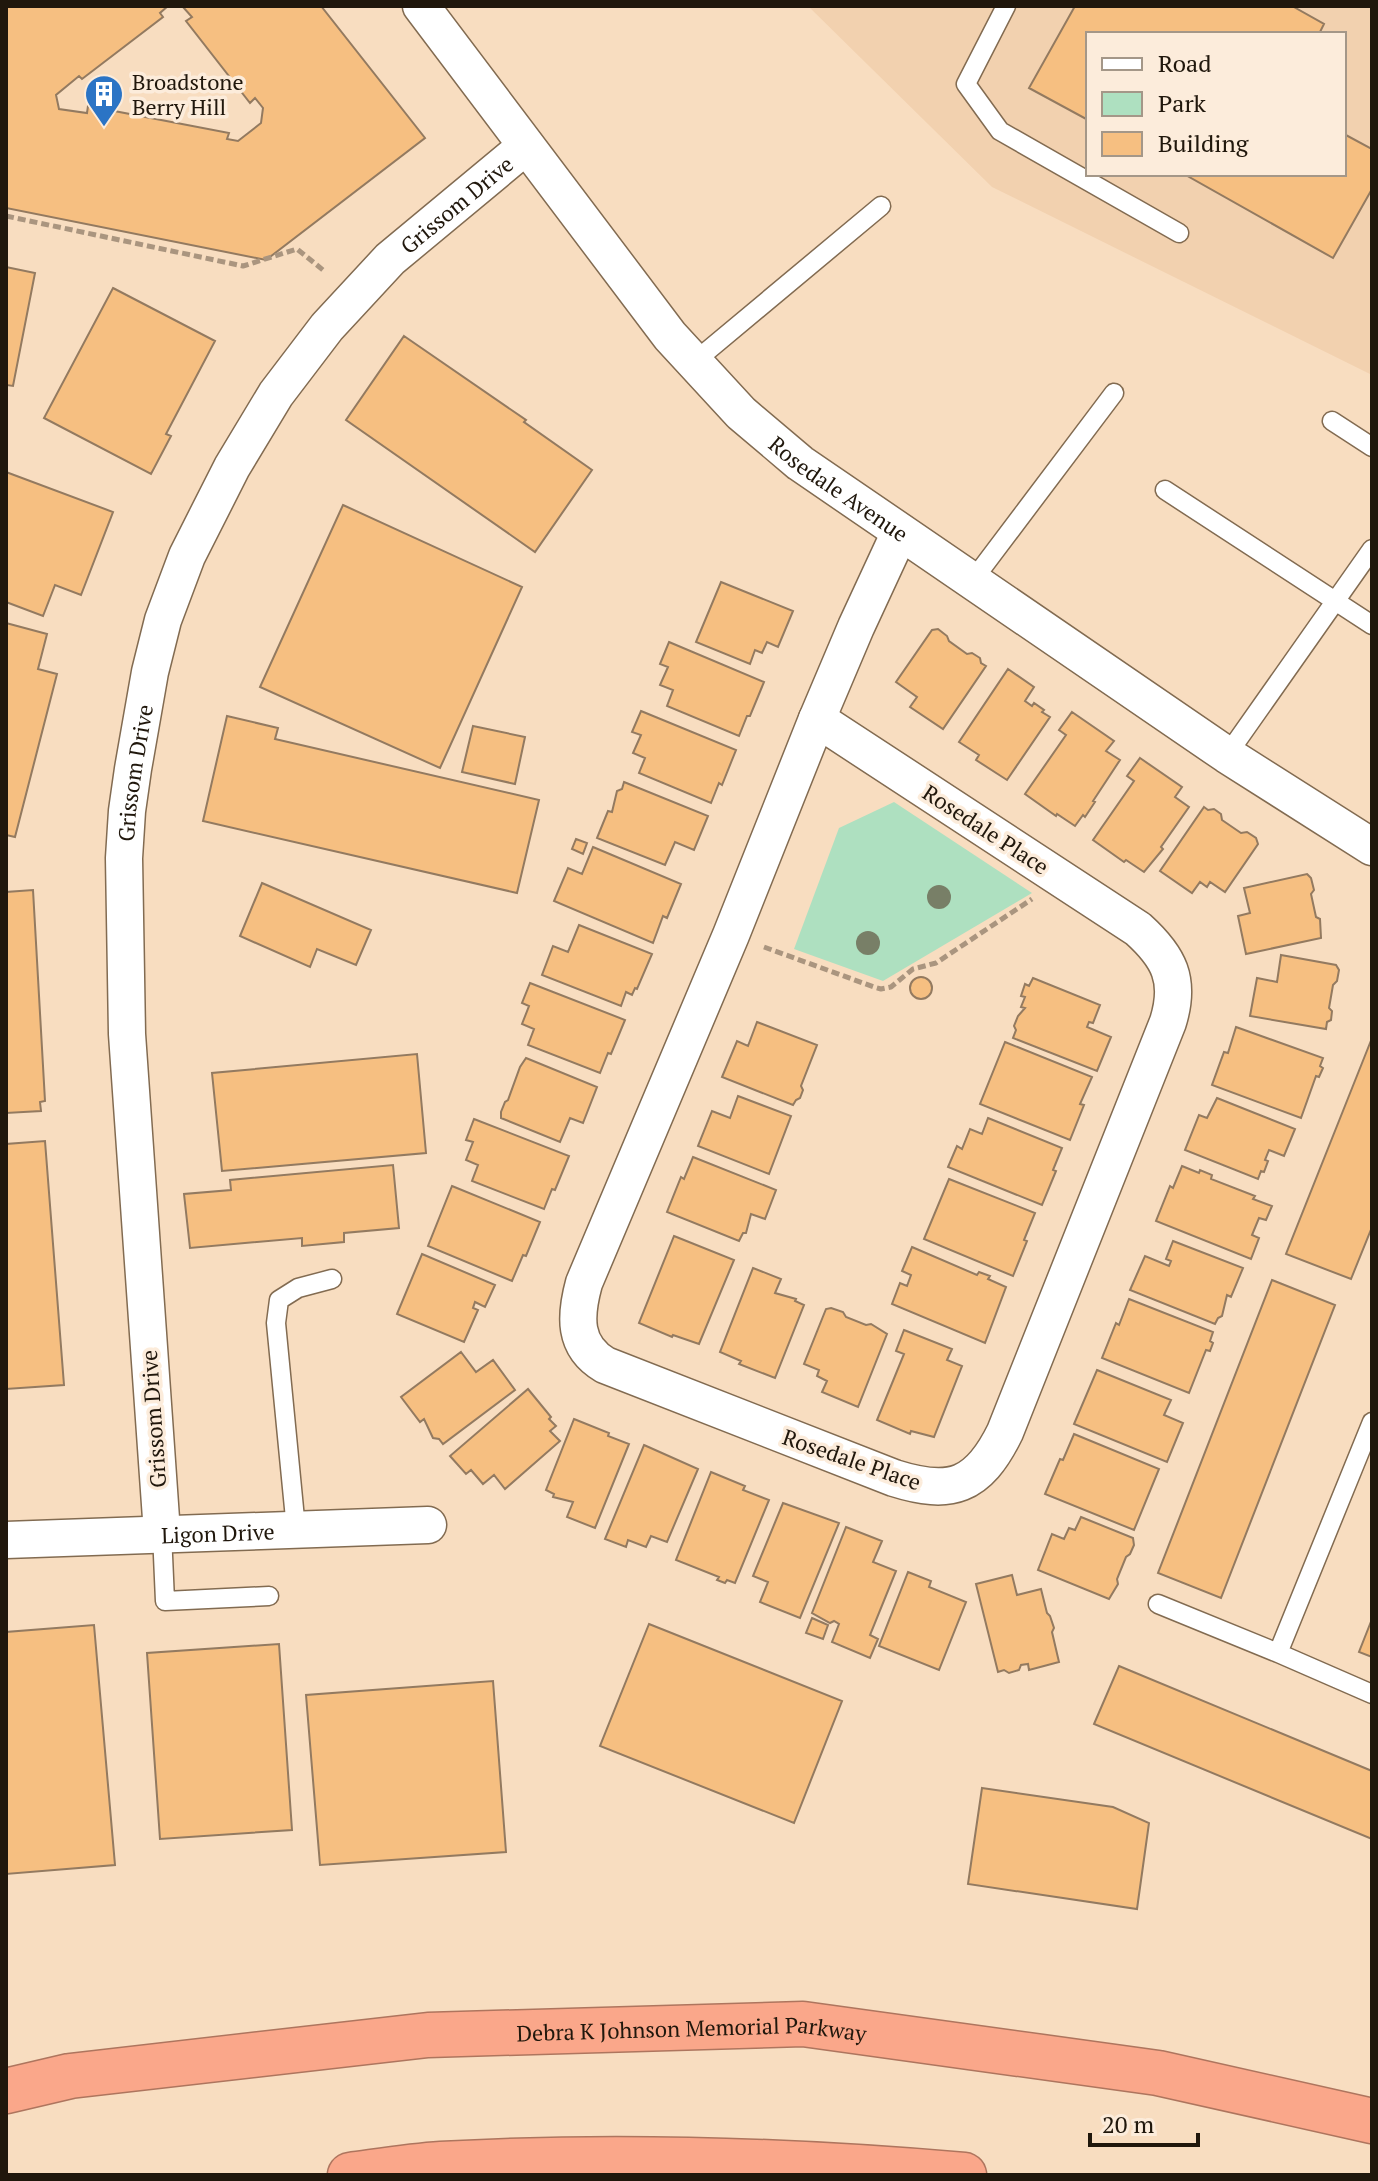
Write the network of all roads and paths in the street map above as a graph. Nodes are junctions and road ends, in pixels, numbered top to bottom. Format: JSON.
{"nodes":[{"id":1,"x":421,"y":6,"type":"edge"},
{"id":2,"x":1006,"y":6,"type":"edge"},
{"id":3,"x":526,"y":146,"type":"junction"},
{"id":4,"x":881,"y":206,"type":"dead end"},
{"id":5,"x":6,"y":216,"type":"edge"},
{"id":6,"x":1179,"y":233,"type":"dead end"},
{"id":7,"x":323,"y":270,"type":"dead end"},
{"id":8,"x":694,"y":362,"type":"junction"},
{"id":9,"x":1114,"y":393,"type":"dead end"},
{"id":10,"x":1332,"y":421,"type":"dead end"},
{"id":11,"x":1372,"y":447,"type":"edge"},
{"id":12,"x":1165,"y":490,"type":"dead end"},
{"id":13,"x":900,"y":532,"type":"junction"},
{"id":14,"x":1372,"y":549,"type":"edge"},
{"id":15,"x":973,"y":580,"type":"junction"},
{"id":16,"x":1335,"y":601,"type":"junction"},
{"id":17,"x":1372,"y":625,"type":"edge"},
{"id":18,"x":817,"y":719,"type":"junction"},
{"id":19,"x":1227,"y":755,"type":"junction"},
{"id":20,"x":1372,"y":847,"type":"edge"},
{"id":21,"x":1063,"y":879,"type":"junction"},
{"id":22,"x":731,"y":935,"type":"junction"},
{"id":23,"x":332,"y":1279,"type":"dead end"},
{"id":24,"x":1372,"y":1422,"type":"edge"},
{"id":25,"x":428,"y":1525,"type":"dead end"},
{"id":26,"x":296,"y":1529,"type":"junction"},
{"id":27,"x":162,"y":1533,"type":"junction"},
{"id":28,"x":6,"y":1540,"type":"edge"},
{"id":29,"x":269,"y":1596,"type":"dead end"},
{"id":30,"x":1158,"y":1604,"type":"dead end"},
{"id":31,"x":1278,"y":1653,"type":"junction"},
{"id":32,"x":1372,"y":1694,"type":"edge"},
{"id":33,"x":6,"y":2091,"type":"edge"},
{"id":34,"x":1372,"y":2121,"type":"edge"},
{"id":35,"x":350,"y":2175,"type":"edge"},
{"id":36,"x":964,"y":2175,"type":"edge"}],
"edges":[{"from":1,"to":3,"type":"street","name":"Rosedale Avenue"},
{"from":2,"to":6,"type":"lane"},
{"from":3,"to":8,"type":"street","name":"Rosedale Avenue"},
{"from":3,"to":27,"type":"street","name":"Grissom Drive"},
{"from":4,"to":8,"type":"lane"},
{"from":5,"to":7,"type":"path"},
{"from":8,"to":13,"type":"street","name":"Rosedale Avenue"},
{"from":9,"to":15,"type":"lane"},
{"from":10,"to":11,"type":"lane"},
{"from":12,"to":16,"type":"lane"},
{"from":13,"to":15,"type":"street","name":"Rosedale Avenue"},
{"from":13,"to":18,"type":"street","name":"Rosedale Place"},
{"from":14,"to":16,"type":"lane"},
{"from":15,"to":19,"type":"street","name":"Rosedale Avenue"},
{"from":16,"to":17,"type":"lane"},
{"from":16,"to":19,"type":"lane"},
{"from":18,"to":21,"type":"street","name":"Rosedale Place"},
{"from":18,"to":22,"type":"street","name":"Rosedale Place"},
{"from":19,"to":20,"type":"street","name":"Rosedale Avenue"},
{"from":21,"to":22,"type":"path"},
{"from":21,"to":22,"type":"street","name":"Rosedale Place"},
{"from":23,"to":26,"type":"lane"},
{"from":24,"to":31,"type":"lane"},
{"from":25,"to":26,"type":"street","name":"Ligon Drive"},
{"from":26,"to":27,"type":"street","name":"Ligon Drive"},
{"from":27,"to":28,"type":"street","name":"Ligon Drive"},
{"from":27,"to":29,"type":"lane"},
{"from":30,"to":31,"type":"lane"},
{"from":31,"to":32,"type":"lane"},
{"from":33,"to":34,"type":"highway","name":"Debra K Johnson Memorial Parkway"},
{"from":35,"to":36,"type":"highway"}]}
